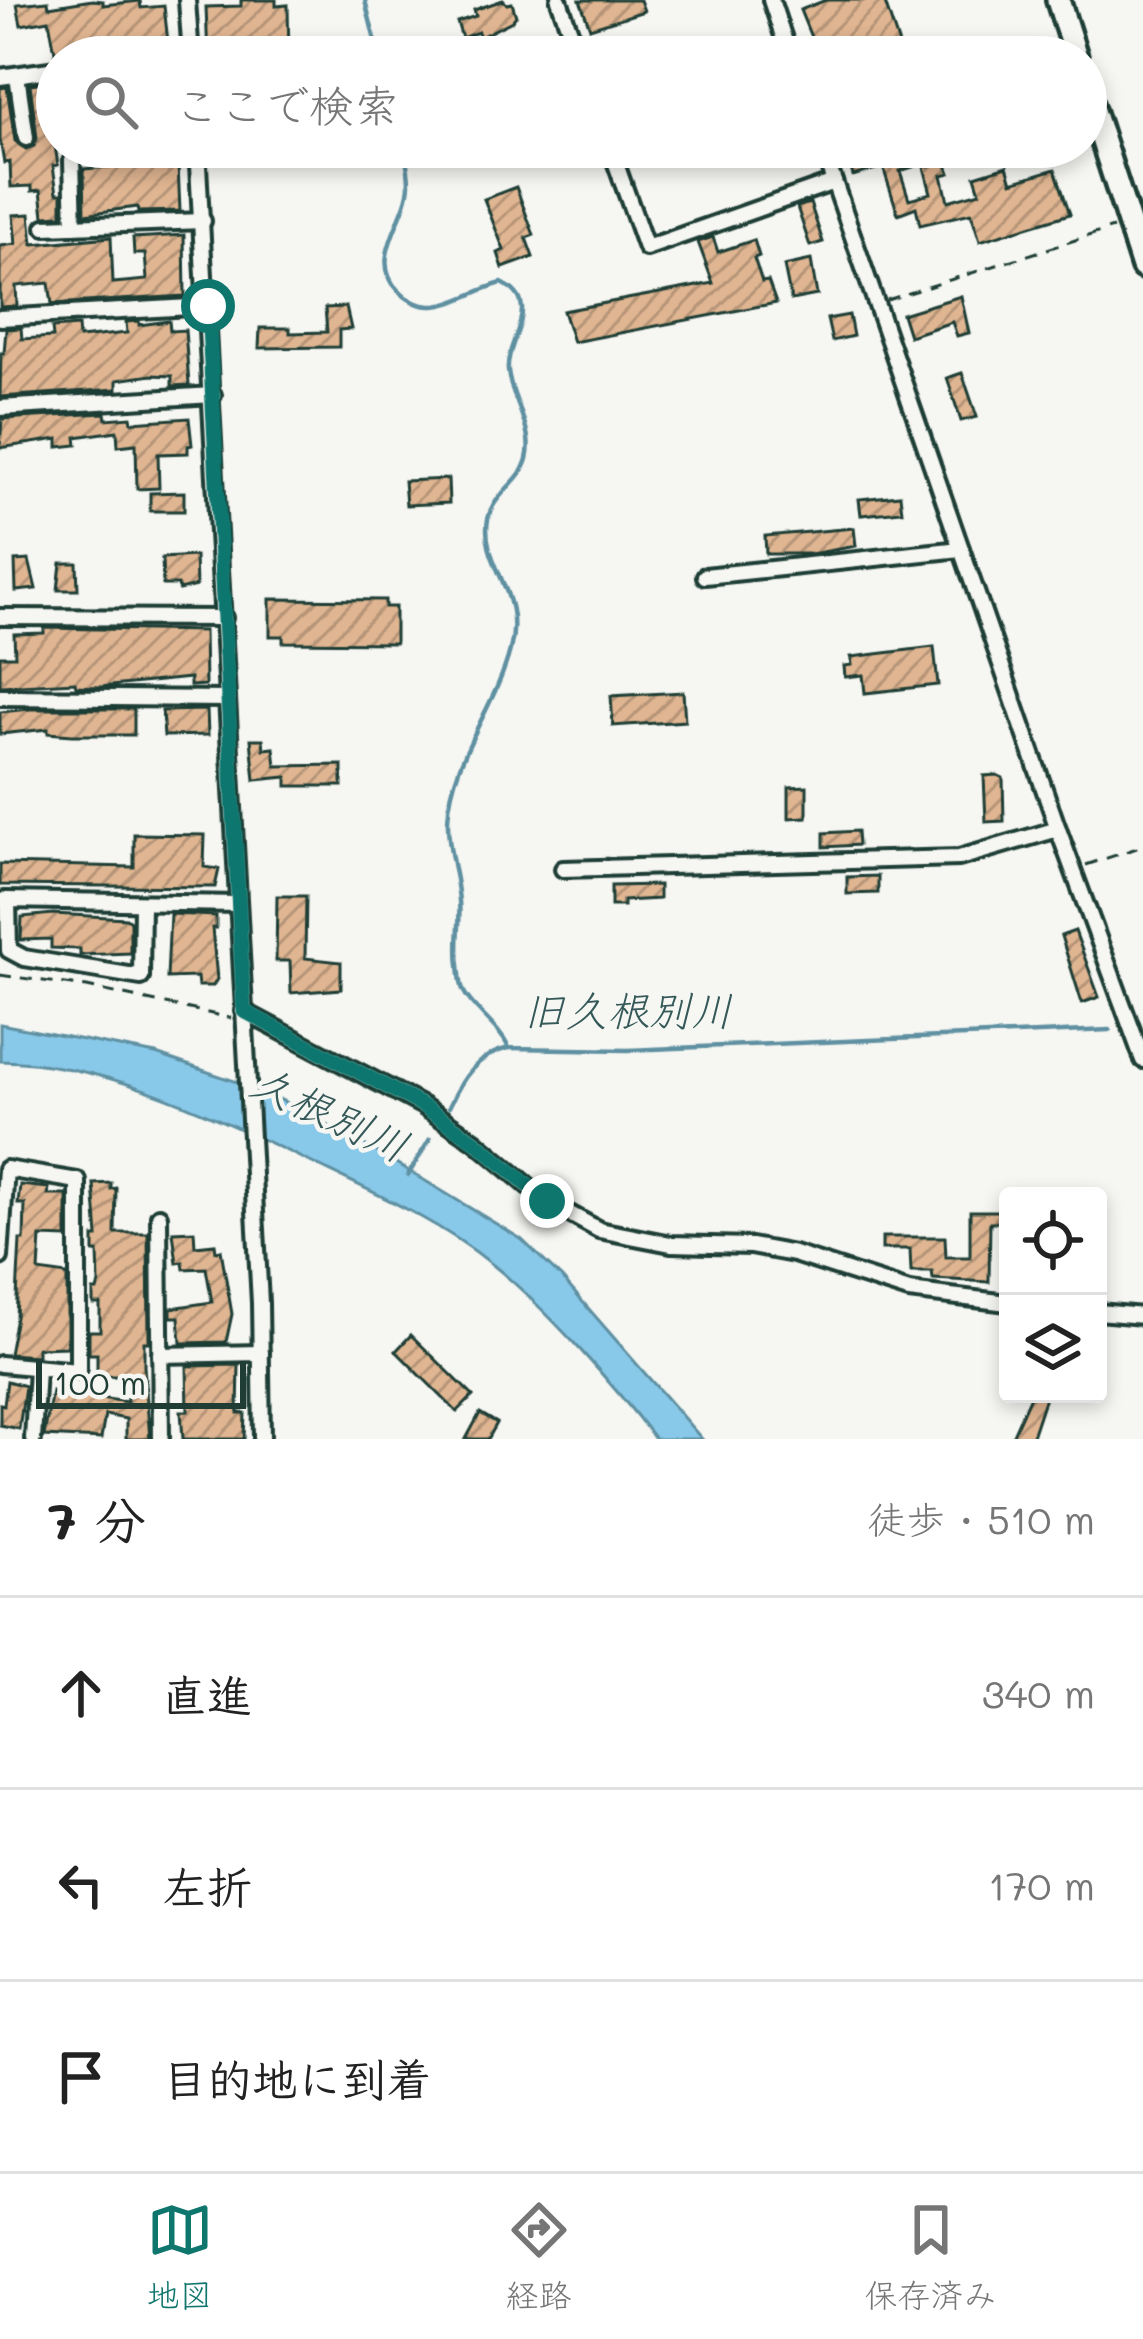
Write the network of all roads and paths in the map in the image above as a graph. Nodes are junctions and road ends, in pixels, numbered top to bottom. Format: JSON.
{"nodes":[{"id":1,"x":187,"y":0,"type":"edge"},
{"id":2,"x":559,"y":0,"type":"edge"},
{"id":3,"x":771,"y":0,"type":"edge"},
{"id":4,"x":1058,"y":0,"type":"edge"},
{"id":5,"x":190,"y":36,"type":"edge"},
{"id":6,"x":572,"y":36,"type":"edge"},
{"id":7,"x":783,"y":36,"type":"edge"},
{"id":8,"x":1069,"y":36,"type":"edge"},
{"id":9,"x":36,"y":72,"type":"edge"},
{"id":10,"x":17,"y":75,"type":"junction"},
{"id":11,"x":0,"y":77,"type":"edge"},
{"id":12,"x":26,"y":138,"type":"dead end"},
{"id":13,"x":1107,"y":158,"type":"edge"},
{"id":14,"x":71,"y":168,"type":"edge"},
{"id":15,"x":198,"y":168,"type":"edge"},
{"id":16,"x":617,"y":168,"type":"edge"},
{"id":17,"x":829,"y":168,"type":"edge"},
{"id":18,"x":834,"y":182,"type":"junction"},
{"id":19,"x":202,"y":221,"type":"junction"},
{"id":20,"x":74,"y":226,"type":"junction"},
{"id":21,"x":1128,"y":226,"type":"junction"},
{"id":22,"x":45,"y":227,"type":"dead end"},
{"id":23,"x":1143,"y":267,"type":"edge"},
{"id":24,"x":876,"y":304,"type":"junction"},
{"id":25,"x":208,"y":306,"type":"junction"},
{"id":26,"x":0,"y":318,"type":"edge"},
{"id":27,"x":213,"y":395,"type":"junction"},
{"id":28,"x":0,"y":407,"type":"edge"},
{"id":29,"x":961,"y":549,"type":"junction"},
{"id":30,"x":705,"y":576,"type":"dead end"},
{"id":31,"x":0,"y":617,"type":"edge"},
{"id":32,"x":224,"y":618,"type":"junction"},
{"id":33,"x":0,"y":697,"type":"edge"},
{"id":34,"x":227,"y":699,"type":"junction"},
{"id":35,"x":1058,"y":829,"type":"junction"},
{"id":36,"x":1143,"y":846,"type":"edge"},
{"id":37,"x":563,"y":869,"type":"dead end"},
{"id":38,"x":1073,"y":869,"type":"junction"},
{"id":39,"x":4,"y":900,"type":"edge"},
{"id":40,"x":142,"y":903,"type":"junction"},
{"id":41,"x":238,"y":904,"type":"junction"},
{"id":42,"x":0,"y":975,"type":"edge"},
{"id":43,"x":240,"y":1015,"type":"junction"},
{"id":44,"x":1143,"y":1060,"type":"edge"},
{"id":45,"x":159,"y":1216,"type":"dead end"},
{"id":46,"x":0,"y":1257,"type":"edge"},
{"id":47,"x":999,"y":1302,"type":"edge"},
{"id":48,"x":1107,"y":1313,"type":"edge"},
{"id":49,"x":1143,"y":1316,"type":"edge"},
{"id":50,"x":261,"y":1353,"type":"junction"},
{"id":51,"x":160,"y":1355,"type":"junction"},
{"id":52,"x":0,"y":1364,"type":"edge"},
{"id":53,"x":37,"y":1369,"type":"junction"},
{"id":54,"x":33,"y":1439,"type":"edge"},
{"id":55,"x":161,"y":1439,"type":"edge"},
{"id":56,"x":262,"y":1439,"type":"edge"}],
"edges":[{"from":1,"to":5,"type":"street"},
{"from":2,"to":6,"type":"street"},
{"from":3,"to":7,"type":"street"},
{"from":4,"to":8,"type":"highway"},
{"from":9,"to":10,"type":"street"},
{"from":10,"to":11,"type":"street"},
{"from":10,"to":12,"type":"street"},
{"from":13,"to":21,"type":"highway"},
{"from":14,"to":20,"type":"street"},
{"from":15,"to":19,"type":"street"},
{"from":16,"to":18,"type":"street"},
{"from":17,"to":18,"type":"street"},
{"from":18,"to":24,"type":"street"},
{"from":19,"to":20,"type":"street"},
{"from":19,"to":25,"type":"street"},
{"from":20,"to":22,"type":"street"},
{"from":21,"to":23,"type":"highway"},
{"from":21,"to":24,"type":"path"},
{"from":24,"to":29,"type":"street"},
{"from":25,"to":26,"type":"street"},
{"from":25,"to":27,"type":"street"},
{"from":27,"to":28,"type":"street"},
{"from":27,"to":32,"type":"street"},
{"from":29,"to":30,"type":"street"},
{"from":29,"to":35,"type":"street"},
{"from":31,"to":32,"type":"street"},
{"from":32,"to":34,"type":"street"},
{"from":33,"to":34,"type":"street"},
{"from":34,"to":41,"type":"street"},
{"from":35,"to":37,"type":"street"},
{"from":35,"to":38,"type":"street"},
{"from":36,"to":38,"type":"path"},
{"from":38,"to":44,"type":"street"},
{"from":39,"to":40,"type":"street"},
{"from":39,"to":40,"type":"street"},
{"from":40,"to":41,"type":"street"},
{"from":41,"to":43,"type":"street"},
{"from":42,"to":43,"type":"path"},
{"from":43,"to":47,"type":"street"},
{"from":43,"to":50,"type":"street"},
{"from":45,"to":51,"type":"street"},
{"from":46,"to":53,"type":"street"},
{"from":48,"to":49,"type":"street"},
{"from":50,"to":51,"type":"street"},
{"from":50,"to":56,"type":"street"},
{"from":51,"to":55,"type":"street"},
{"from":52,"to":53,"type":"street"},
{"from":53,"to":54,"type":"street"}]}
